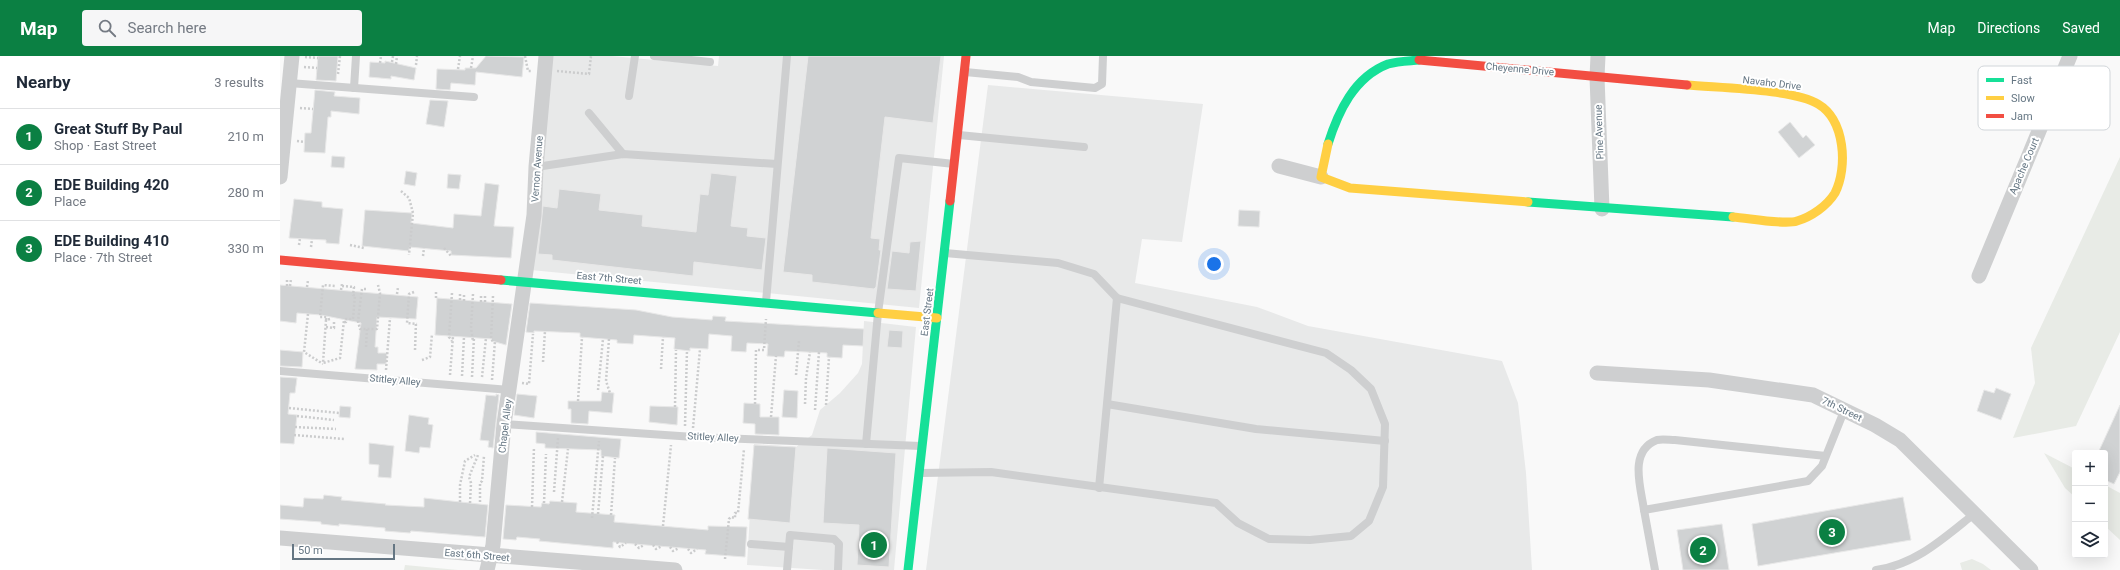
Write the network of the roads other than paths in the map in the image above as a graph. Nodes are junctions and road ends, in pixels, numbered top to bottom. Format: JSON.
{"nodes":[{"id":1,"x":356,"y":56,"type":"edge"},
{"id":2,"x":635,"y":56,"type":"edge"},
{"id":3,"x":654,"y":56,"type":"edge"},
{"id":4,"x":787,"y":56,"type":"edge"},
{"id":5,"x":966,"y":56,"type":"edge"},
{"id":6,"x":1103,"y":56,"type":"edge"},
{"id":7,"x":1598,"y":56,"type":"edge"},
{"id":8,"x":2070,"y":56,"type":"edge"},
{"id":9,"x":296,"y":61,"type":"edge"},
{"id":10,"x":710,"y":62,"type":"dead end"},
{"id":11,"x":546,"y":63,"type":"edge"},
{"id":12,"x":2066,"y":66,"type":"edge"},
{"id":13,"x":965,"y":72,"type":"junction"},
{"id":14,"x":1597,"y":77,"type":"junction"},
{"id":15,"x":289,"y":83,"type":"junction"},
{"id":16,"x":354,"y":88,"type":"junction"},
{"id":17,"x":629,"y":96,"type":"dead end"},
{"id":18,"x":474,"y":97,"type":"dead end"},
{"id":19,"x":589,"y":113,"type":"dead end"},
{"id":20,"x":2039,"y":130,"type":"edge"},
{"id":21,"x":958,"y":134,"type":"junction"},
{"id":22,"x":1084,"y":147,"type":"dead end"},
{"id":23,"x":623,"y":154,"type":"junction"},
{"id":24,"x":777,"y":164,"type":"junction"},
{"id":25,"x":955,"y":164,"type":"junction"},
{"id":26,"x":1279,"y":166,"type":"dead end"},
{"id":27,"x":536,"y":167,"type":"junction"},
{"id":28,"x":280,"y":177,"type":"edge"},
{"id":29,"x":1321,"y":177,"type":"junction"},
{"id":30,"x":1602,"y":209,"type":"junction"},
{"id":31,"x":945,"y":253,"type":"junction"},
{"id":32,"x":280,"y":260,"type":"edge"},
{"id":33,"x":1979,"y":276,"type":"dead end"},
{"id":34,"x":524,"y":282,"type":"junction"},
{"id":35,"x":1117,"y":298,"type":"junction"},
{"id":36,"x":766,"y":303,"type":"junction"},
{"id":37,"x":878,"y":312,"type":"junction"},
{"id":38,"x":937,"y":318,"type":"junction"},
{"id":39,"x":280,"y":371,"type":"edge"},
{"id":40,"x":1597,"y":372,"type":"dead end"},
{"id":41,"x":510,"y":390,"type":"junction"},
{"id":42,"x":1107,"y":404,"type":"junction"},
{"id":43,"x":1844,"y":411,"type":"junction"},
{"id":44,"x":504,"y":424,"type":"junction"},
{"id":45,"x":1385,"y":441,"type":"junction"},
{"id":46,"x":866,"y":444,"type":"junction"},
{"id":47,"x":922,"y":446,"type":"junction"},
{"id":48,"x":1826,"y":456,"type":"junction"},
{"id":49,"x":920,"y":473,"type":"junction"},
{"id":50,"x":1099,"y":488,"type":"junction"},
{"id":51,"x":1644,"y":510,"type":"junction"},
{"id":52,"x":1974,"y":514,"type":"junction"},
{"id":53,"x":280,"y":538,"type":"edge"},
{"id":54,"x":751,"y":544,"type":"dead end"},
{"id":55,"x":789,"y":547,"type":"junction"},
{"id":56,"x":488,"y":563,"type":"edge"},
{"id":57,"x":675,"y":570,"type":"edge"},
{"id":58,"x":787,"y":570,"type":"edge"},
{"id":59,"x":838,"y":570,"type":"edge"},
{"id":60,"x":908,"y":570,"type":"edge"},
{"id":61,"x":1655,"y":570,"type":"edge"},
{"id":62,"x":1876,"y":570,"type":"edge"},
{"id":63,"x":2031,"y":570,"type":"edge"}],
"edges":[{"from":1,"to":16,"type":"lane"},
{"from":2,"to":17,"type":"lane"},
{"from":3,"to":10,"type":"lane"},
{"from":4,"to":24,"type":"lane"},
{"from":5,"to":13,"type":"main road","name":"East Street"},
{"from":6,"to":13,"type":"lane"},
{"from":7,"to":14,"type":"street","name":"Pine Avenue"},
{"from":8,"to":12,"type":"street","name":"Apache Court"},
{"from":9,"to":15,"type":"street"},
{"from":11,"to":27,"type":"street","name":"Vernon Avenue"},
{"from":13,"to":21,"type":"main road","name":"East Street"},
{"from":14,"to":29,"type":"main road","name":"Cheyenne Drive"},
{"from":14,"to":30,"type":"street","name":"Pine Avenue"},
{"from":14,"to":30,"type":"main road","name":"Navaho Drive"},
{"from":15,"to":16,"type":"lane"},
{"from":15,"to":28,"type":"street"},
{"from":16,"to":18,"type":"lane"},
{"from":19,"to":23,"type":"lane"},
{"from":20,"to":33,"type":"street","name":"Apache Court"},
{"from":21,"to":22,"type":"lane"},
{"from":21,"to":25,"type":"main road","name":"East Street"},
{"from":23,"to":24,"type":"lane"},
{"from":23,"to":27,"type":"lane"},
{"from":24,"to":36,"type":"lane"},
{"from":25,"to":31,"type":"main road","name":"East Street"},
{"from":25,"to":37,"type":"lane"},
{"from":26,"to":29,"type":"street"},
{"from":27,"to":34,"type":"street","name":"Vernon Avenue"},
{"from":29,"to":30,"type":"main road"},
{"from":31,"to":35,"type":"lane"},
{"from":31,"to":38,"type":"main road","name":"East Street"},
{"from":32,"to":34,"type":"main road","name":"East 7th Street"},
{"from":34,"to":36,"type":"main road","name":"East 7th Street"},
{"from":34,"to":41,"type":"street","name":"Chapel Alley"},
{"from":35,"to":42,"type":"lane"},
{"from":35,"to":45,"type":"lane"},
{"from":36,"to":37,"type":"main road","name":"East 7th Street"},
{"from":37,"to":38,"type":"main road","name":"East 7th Street"},
{"from":37,"to":46,"type":"lane"},
{"from":38,"to":47,"type":"main road","name":"East Street"},
{"from":39,"to":41,"type":"lane","name":"Stitley Alley"},
{"from":40,"to":43,"type":"street","name":"7th Street"},
{"from":41,"to":44,"type":"street","name":"Chapel Alley"},
{"from":42,"to":45,"type":"lane"},
{"from":42,"to":50,"type":"lane"},
{"from":43,"to":48,"type":"lane"},
{"from":43,"to":52,"type":"street","name":"7th Street"},
{"from":44,"to":46,"type":"lane","name":"Stitley Alley"},
{"from":44,"to":56,"type":"street","name":"Chapel Alley"},
{"from":45,"to":50,"type":"lane"},
{"from":46,"to":47,"type":"lane","name":"Stitley Alley"},
{"from":47,"to":49,"type":"main road","name":"East Street"},
{"from":48,"to":51,"type":"lane"},
{"from":48,"to":51,"type":"lane"},
{"from":49,"to":50,"type":"lane"},
{"from":49,"to":60,"type":"main road","name":"East Street"},
{"from":51,"to":61,"type":"lane"},
{"from":52,"to":62,"type":"lane"},
{"from":52,"to":63,"type":"street","name":"7th Street"},
{"from":53,"to":56,"type":"street","name":"East 6th Street"},
{"from":54,"to":55,"type":"lane"},
{"from":55,"to":58,"type":"lane"},
{"from":55,"to":59,"type":"lane"},
{"from":56,"to":57,"type":"street","name":"East 6th Street"}]}
